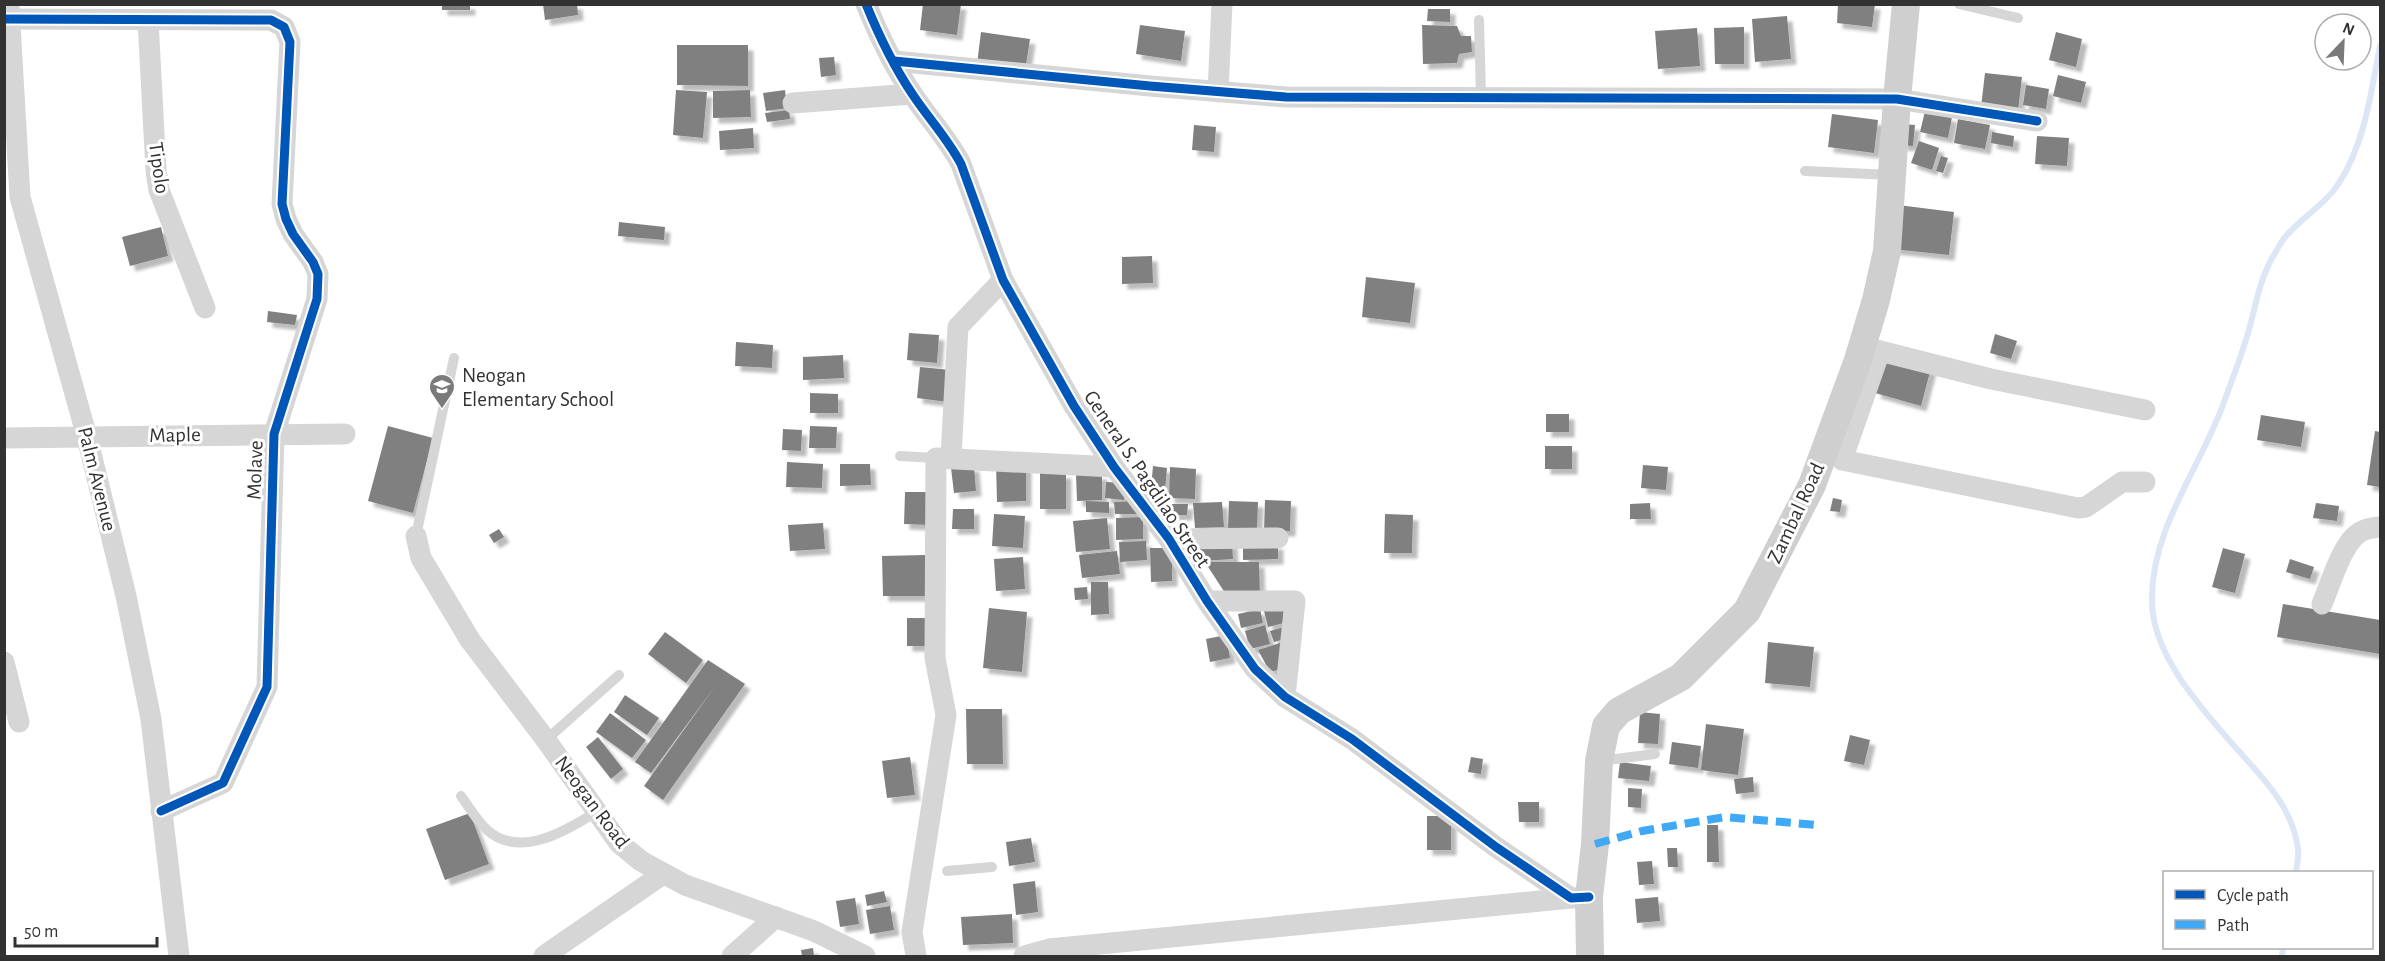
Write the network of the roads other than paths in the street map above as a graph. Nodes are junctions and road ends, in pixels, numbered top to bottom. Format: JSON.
{"nodes":[{"id":1,"x":1222,"y":4,"type":"edge"},
{"id":2,"x":1906,"y":4,"type":"edge"},
{"id":3,"x":1959,"y":4,"type":"edge"},
{"id":4,"x":872,"y":8,"type":"edge"},
{"id":5,"x":8,"y":14,"type":"edge"},
{"id":6,"x":2018,"y":18,"type":"dead end"},
{"id":7,"x":148,"y":20,"type":"junction"},
{"id":8,"x":1479,"y":20,"type":"dead end"},
{"id":9,"x":894,"y":61,"type":"junction"},
{"id":10,"x":1218,"y":92,"type":"junction"},
{"id":11,"x":912,"y":94,"type":"junction"},
{"id":12,"x":1480,"y":96,"type":"junction"},
{"id":13,"x":1897,"y":99,"type":"junction"},
{"id":14,"x":793,"y":103,"type":"dead end"},
{"id":15,"x":2037,"y":121,"type":"dead end"},
{"id":16,"x":1805,"y":171,"type":"dead end"},
{"id":17,"x":1892,"y":175,"type":"junction"},
{"id":18,"x":1003,"y":280,"type":"junction"},
{"id":19,"x":205,"y":308,"type":"dead end"},
{"id":20,"x":1871,"y":349,"type":"junction"},
{"id":21,"x":454,"y":358,"type":"dead end"},
{"id":22,"x":2145,"y":410,"type":"dead end"},
{"id":23,"x":274,"y":434,"type":"junction"},
{"id":24,"x":345,"y":434,"type":"dead end"},
{"id":25,"x":87,"y":436,"type":"junction"},
{"id":26,"x":4,"y":438,"type":"edge"},
{"id":27,"x":900,"y":456,"type":"dead end"},
{"id":28,"x":943,"y":458,"type":"junction"},
{"id":29,"x":1114,"y":467,"type":"junction"},
{"id":30,"x":2145,"y":482,"type":"dead end"},
{"id":31,"x":2380,"y":527,"type":"edge"},
{"id":32,"x":416,"y":536,"type":"joint"},
{"id":33,"x":1278,"y":538,"type":"dead end"},
{"id":34,"x":1169,"y":539,"type":"junction"},
{"id":35,"x":1207,"y":601,"type":"junction"},
{"id":36,"x":2322,"y":604,"type":"dead end"},
{"id":37,"x":4,"y":662,"type":"edge"},
{"id":38,"x":618,"y":675,"type":"dead end"},
{"id":39,"x":1285,"y":697,"type":"junction"},
{"id":40,"x":19,"y":722,"type":"dead end"},
{"id":41,"x":546,"y":740,"type":"junction"},
{"id":42,"x":1654,"y":754,"type":"dead end"},
{"id":43,"x":1599,"y":761,"type":"junction"},
{"id":44,"x":461,"y":796,"type":"dead end"},
{"id":45,"x":161,"y":811,"type":"junction"},
{"id":46,"x":596,"y":812,"type":"junction"},
{"id":47,"x":992,"y":867,"type":"dead end"},
{"id":48,"x":947,"y":871,"type":"dead end"},
{"id":49,"x":663,"y":874,"type":"junction"},
{"id":50,"x":1580,"y":898,"type":"junction"},
{"id":51,"x":776,"y":917,"type":"junction"},
{"id":52,"x":179,"y":957,"type":"edge"},
{"id":53,"x":544,"y":957,"type":"edge"},
{"id":54,"x":732,"y":957,"type":"edge"},
{"id":55,"x":865,"y":957,"type":"edge"},
{"id":56,"x":916,"y":957,"type":"edge"},
{"id":57,"x":1024,"y":957,"type":"edge"},
{"id":58,"x":1590,"y":957,"type":"edge"}],
"edges":[{"from":1,"to":10,"type":"street"},
{"from":2,"to":13,"type":"street","name":"Zambal Road"},
{"from":3,"to":6,"type":"lane"},
{"from":4,"to":9,"type":"street","name":"General S. Pagdilao Street"},
{"from":5,"to":7,"type":"street"},
{"from":5,"to":25,"type":"street","name":"Palm Avenue"},
{"from":7,"to":19,"type":"street","name":"Tipolo"},
{"from":7,"to":23,"type":"street","name":"Molave"},
{"from":8,"to":12,"type":"lane"},
{"from":9,"to":10,"type":"street"},
{"from":9,"to":11,"type":"street","name":"General S. Pagdilao Street"},
{"from":10,"to":12,"type":"street"},
{"from":11,"to":14,"type":"street"},
{"from":11,"to":18,"type":"street","name":"General S. Pagdilao Street"},
{"from":12,"to":13,"type":"street"},
{"from":13,"to":15,"type":"street"},
{"from":13,"to":17,"type":"street","name":"Zambal Road"},
{"from":16,"to":17,"type":"lane"},
{"from":17,"to":20,"type":"street","name":"Zambal Road"},
{"from":18,"to":28,"type":"street"},
{"from":18,"to":29,"type":"street","name":"General S. Pagdilao Street"},
{"from":20,"to":22,"type":"street"},
{"from":20,"to":30,"type":"street"},
{"from":20,"to":43,"type":"street","name":"Zambal Road"},
{"from":21,"to":32,"type":"lane"},
{"from":23,"to":24,"type":"street","name":"Maple"},
{"from":23,"to":25,"type":"street","name":"Maple"},
{"from":23,"to":45,"type":"street","name":"Molave"},
{"from":25,"to":26,"type":"street","name":"Maple"},
{"from":25,"to":45,"type":"street","name":"Palm Avenue"},
{"from":27,"to":28,"type":"lane"},
{"from":28,"to":29,"type":"street"},
{"from":28,"to":56,"type":"street"},
{"from":29,"to":34,"type":"street","name":"General S. Pagdilao Street"},
{"from":31,"to":36,"type":"street"},
{"from":32,"to":41,"type":"street","name":"Neogan Road"},
{"from":33,"to":34,"type":"street"},
{"from":34,"to":35,"type":"street","name":"General S. Pagdilao Street"},
{"from":35,"to":39,"type":"street","name":"General S. Pagdilao Street"},
{"from":35,"to":39,"type":"street"},
{"from":37,"to":40,"type":"street"},
{"from":38,"to":41,"type":"lane"},
{"from":39,"to":50,"type":"street","name":"General S. Pagdilao Street"},
{"from":41,"to":46,"type":"street","name":"Neogan Road"},
{"from":42,"to":43,"type":"lane"},
{"from":43,"to":50,"type":"street","name":"Zambal Road"},
{"from":44,"to":46,"type":"lane"},
{"from":45,"to":52,"type":"street","name":"Palm Avenue"},
{"from":46,"to":49,"type":"street","name":"Neogan Road"},
{"from":47,"to":48,"type":"lane"},
{"from":49,"to":51,"type":"street","name":"Neogan Road"},
{"from":49,"to":53,"type":"street"},
{"from":50,"to":57,"type":"street"},
{"from":50,"to":58,"type":"street","name":"Zambal Road"},
{"from":51,"to":54,"type":"street"},
{"from":51,"to":55,"type":"street","name":"Neogan Road"}]}
